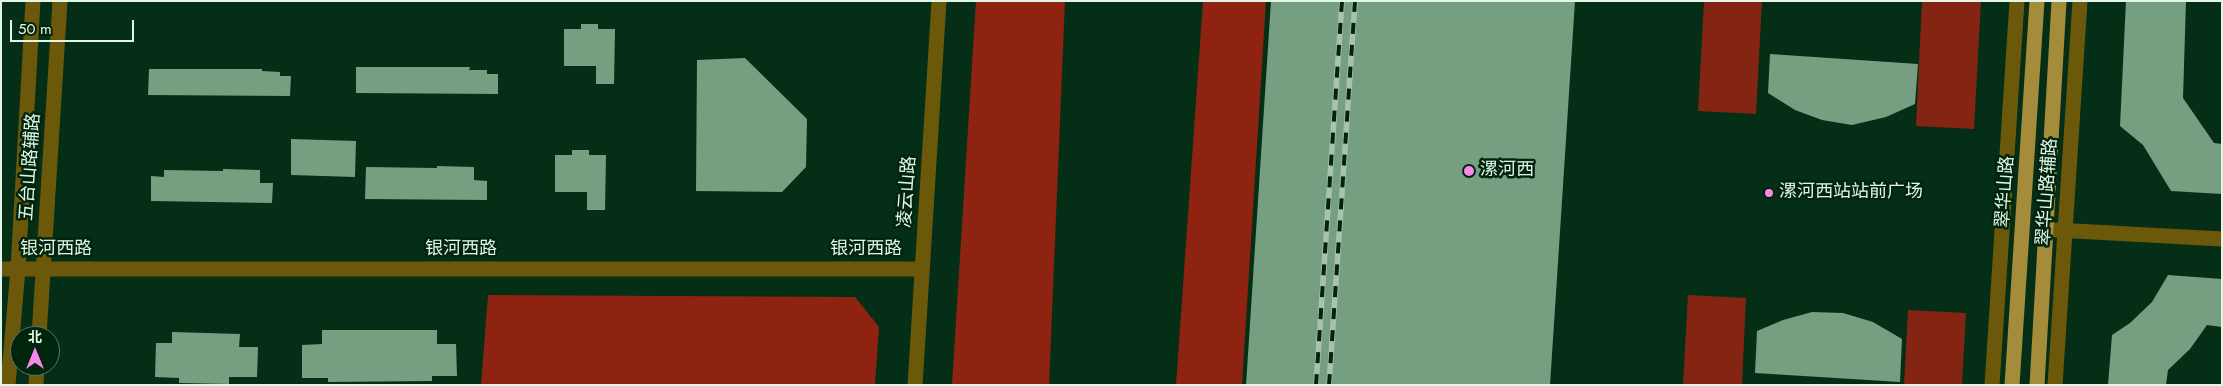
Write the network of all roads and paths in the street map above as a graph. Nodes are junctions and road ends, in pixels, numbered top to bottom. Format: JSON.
{"nodes":[{"id":1,"x":33,"y":1,"type":"edge"},
{"id":2,"x":60,"y":1,"type":"edge"},
{"id":3,"x":939,"y":1,"type":"edge"},
{"id":4,"x":2017,"y":1,"type":"edge"},
{"id":5,"x":2038,"y":1,"type":"edge"},
{"id":6,"x":2060,"y":1,"type":"edge"},
{"id":7,"x":2080,"y":1,"type":"edge"},
{"id":8,"x":2047,"y":230,"type":"junction"},
{"id":9,"x":2065,"y":231,"type":"junction"},
{"id":10,"x":2222,"y":239,"type":"edge"},
{"id":11,"x":1,"y":269,"type":"edge"},
{"id":12,"x":18,"y":269,"type":"junction"},
{"id":13,"x":43,"y":269,"type":"junction"},
{"id":14,"x":922,"y":269,"type":"junction"},
{"id":15,"x":40,"y":326,"type":"edge"},
{"id":16,"x":8,"y":385,"type":"edge"},
{"id":17,"x":915,"y":385,"type":"edge"},
{"id":18,"x":1992,"y":385,"type":"edge"},
{"id":19,"x":2012,"y":385,"type":"edge"},
{"id":20,"x":2037,"y":385,"type":"edge"},
{"id":21,"x":2055,"y":385,"type":"edge"}],
"edges":[{"from":1,"to":12,"type":"street"},
{"from":2,"to":13,"type":"street","name":"五台山路辅路"},
{"from":3,"to":14,"type":"street","name":"凌云山路"},
{"from":4,"to":18,"type":"street"},
{"from":5,"to":19,"type":"main road","name":"翠华山路"},
{"from":6,"to":8,"type":"main road"},
{"from":7,"to":9,"type":"street","name":"翠华山路辅路"},
{"from":8,"to":9,"type":"street"},
{"from":8,"to":20,"type":"main road"},
{"from":9,"to":10,"type":"street"},
{"from":9,"to":21,"type":"street","name":"翠华山路辅路"},
{"from":11,"to":12,"type":"street","name":"银河西路"},
{"from":12,"to":13,"type":"street","name":"银河西路"},
{"from":12,"to":16,"type":"street"},
{"from":13,"to":14,"type":"street","name":"银河西路"},
{"from":13,"to":15,"type":"street","name":"五台山路辅路"},
{"from":14,"to":17,"type":"street","name":"凌云山路"}]}
